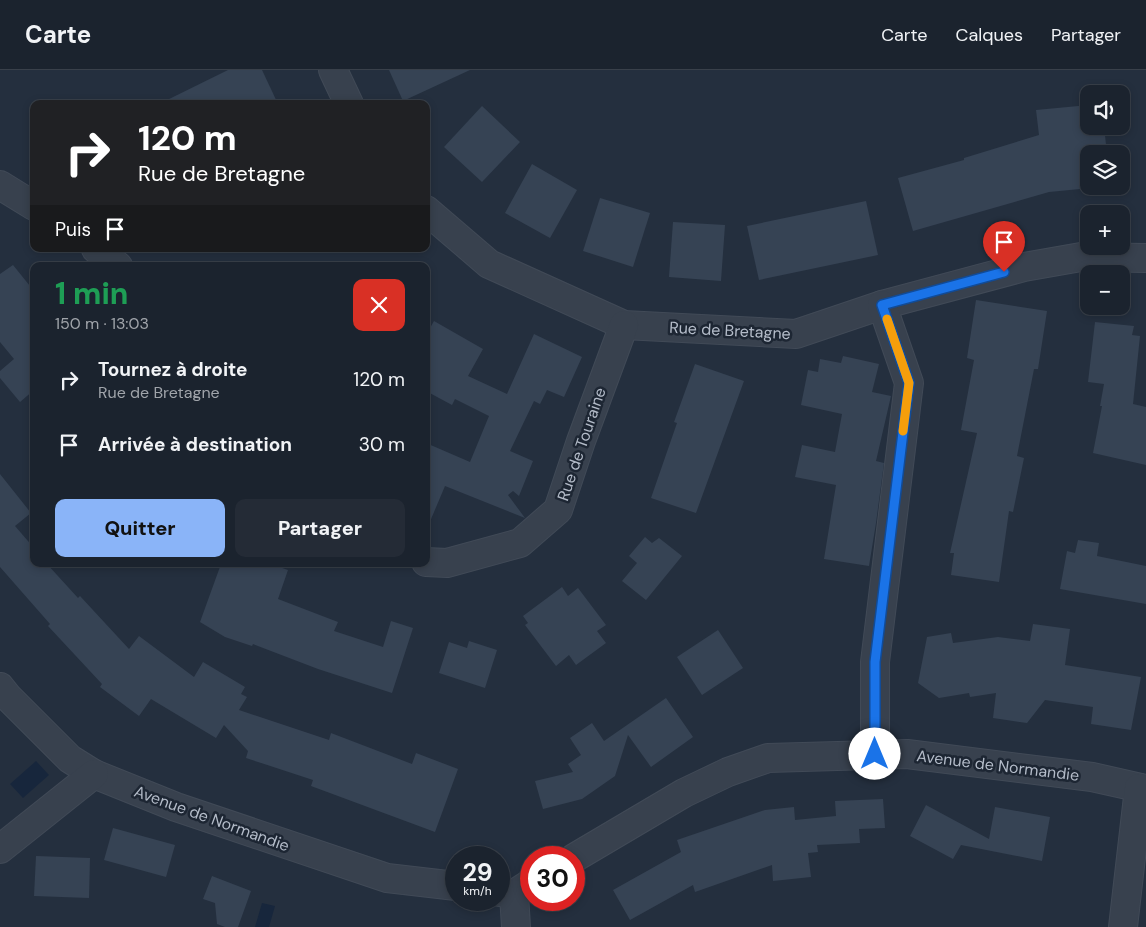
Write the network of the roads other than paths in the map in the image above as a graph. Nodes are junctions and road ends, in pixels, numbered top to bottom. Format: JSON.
{"nodes":[{"id":1,"x":333,"y":70,"type":"edge"},
{"id":2,"x":347,"y":100,"type":"edge"},
{"id":3,"x":0,"y":185,"type":"edge"},
{"id":4,"x":30,"y":204,"type":"edge"},
{"id":5,"x":430,"y":213,"type":"edge"},
{"id":6,"x":100,"y":252,"type":"edge"},
{"id":7,"x":1146,"y":258,"type":"edge"},
{"id":8,"x":113,"y":262,"type":"edge"},
{"id":9,"x":882,"y":305,"type":"junction"},
{"id":10,"x":624,"y":325,"type":"junction"},
{"id":11,"x":430,"y":562,"type":"edge"},
{"id":12,"x":0,"y":686,"type":"edge"},
{"id":13,"x":875,"y":754,"type":"junction"},
{"id":14,"x":94,"y":774,"type":"junction"},
{"id":15,"x":1142,"y":788,"type":"edge"},
{"id":16,"x":0,"y":849,"type":"edge"},
{"id":17,"x":585,"y":852,"type":"edge"},
{"id":18,"x":445,"y":885,"type":"edge"},
{"id":19,"x":515,"y":890,"type":"edge"},
{"id":20,"x":516,"y":927,"type":"edge"},
{"id":21,"x":1123,"y":927,"type":"edge"}],
"edges":[{"from":1,"to":2,"type":"street"},
{"from":3,"to":4,"type":"street"},
{"from":5,"to":10,"type":"street","name":"Rue de Bretagne"},
{"from":6,"to":8,"type":"street"},
{"from":7,"to":9,"type":"street","name":"Rue de Bretagne"},
{"from":9,"to":10,"type":"street","name":"Rue de Bretagne"},
{"from":9,"to":13,"type":"street"},
{"from":10,"to":11,"type":"street","name":"Rue de Touraine"},
{"from":12,"to":14,"type":"street","name":"Avenue de Normandie"},
{"from":13,"to":15,"type":"street","name":"Avenue de Normandie"},
{"from":13,"to":17,"type":"street","name":"Avenue de Normandie"},
{"from":14,"to":16,"type":"street"},
{"from":14,"to":18,"type":"street","name":"Avenue de Normandie"},
{"from":15,"to":21,"type":"street"},
{"from":19,"to":20,"type":"street"}]}
